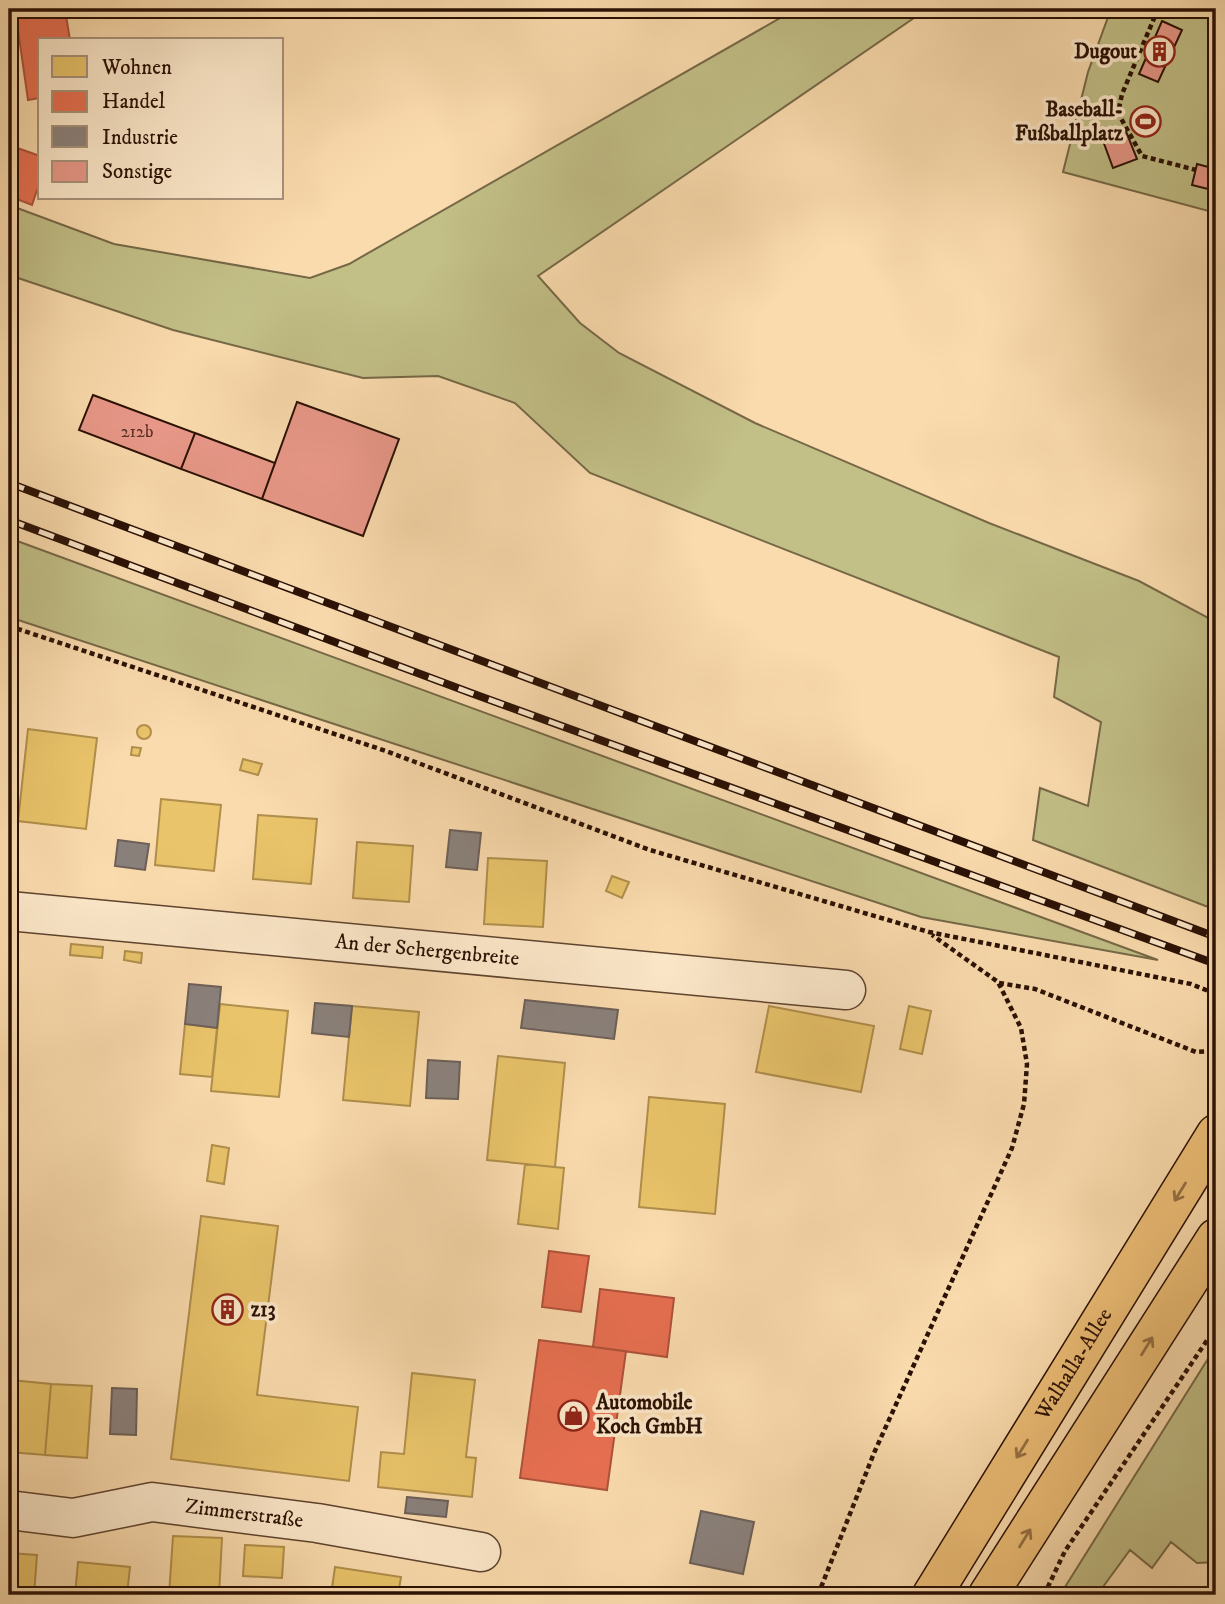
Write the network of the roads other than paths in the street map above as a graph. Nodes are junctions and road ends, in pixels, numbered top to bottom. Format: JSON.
{"nodes":[{"id":1,"x":9,"y":911,"type":"edge"},
{"id":2,"x":846,"y":990,"type":"dead end"},
{"id":3,"x":1216,"y":1134,"type":"edge"},
{"id":4,"x":1216,"y":1238,"type":"edge"},
{"id":5,"x":9,"y":1510,"type":"edge"},
{"id":6,"x":481,"y":1552,"type":"dead end"},
{"id":7,"x":936,"y":1594,"type":"edge"},
{"id":8,"x":988,"y":1595,"type":"edge"}],
"edges":[{"from":1,"to":2,"type":"street","name":"An der Schergenbreite"},
{"from":3,"to":7,"type":"main road","name":"Walhalla-Allee","one_way":true},
{"from":8,"to":4,"type":"main road","one_way":true},
{"from":5,"to":6,"type":"street","name":"Zimmerstraße"}]}
